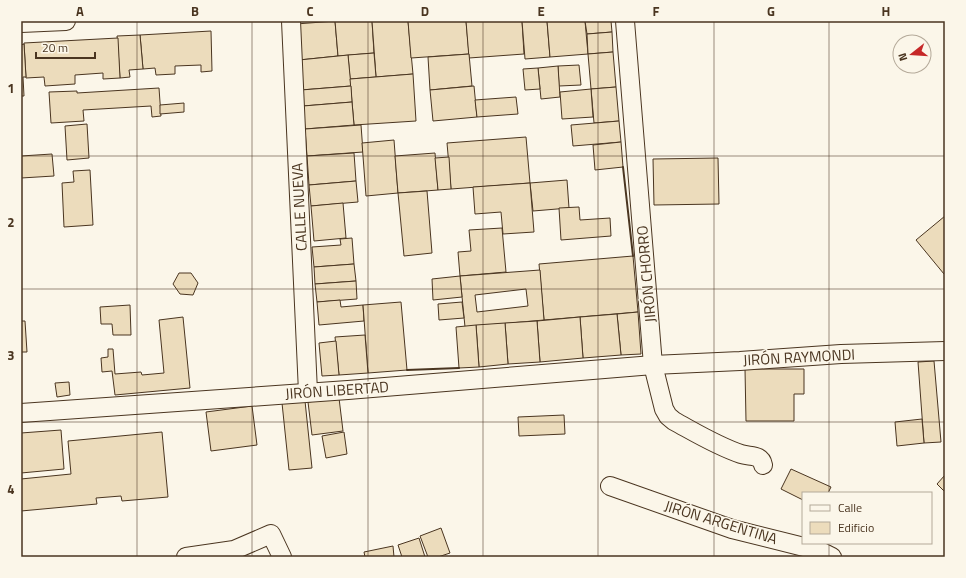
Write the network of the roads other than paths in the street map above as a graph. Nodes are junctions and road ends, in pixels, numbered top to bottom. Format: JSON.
{"nodes":[{"id":1,"x":66,"y":21,"type":"edge"},
{"id":2,"x":291,"y":21,"type":"edge"},
{"id":3,"x":625,"y":21,"type":"edge"},
{"id":4,"x":21,"y":23,"type":"edge"},
{"id":5,"x":945,"y":351,"type":"edge"},
{"id":6,"x":653,"y":365,"type":"junction"},
{"id":7,"x":308,"y":392,"type":"junction"},
{"id":8,"x":21,"y":413,"type":"edge"},
{"id":9,"x":763,"y":466,"type":"dead end"},
{"id":10,"x":610,"y":486,"type":"dead end"},
{"id":11,"x":186,"y":557,"type":"edge"},
{"id":12,"x":282,"y":557,"type":"edge"},
{"id":13,"x":832,"y":557,"type":"edge"}],
"edges":[{"from":1,"to":4,"type":"street"},
{"from":2,"to":7,"type":"street","name":"CALLE NUEVA"},
{"from":3,"to":6,"type":"street","name":"JIRÓN CHORRO"},
{"from":5,"to":6,"type":"street","name":"JIRÓN RAYMONDI"},
{"from":6,"to":7,"type":"street","name":"JIRÓN LIBERTAD"},
{"from":6,"to":9,"type":"street","name":"JIRÓN CHORRO"},
{"from":7,"to":8,"type":"street","name":"JIRÓN LIBERTAD"},
{"from":10,"to":13,"type":"street","name":"JIRÓN ARGENTINA"},
{"from":11,"to":12,"type":"street"}]}
